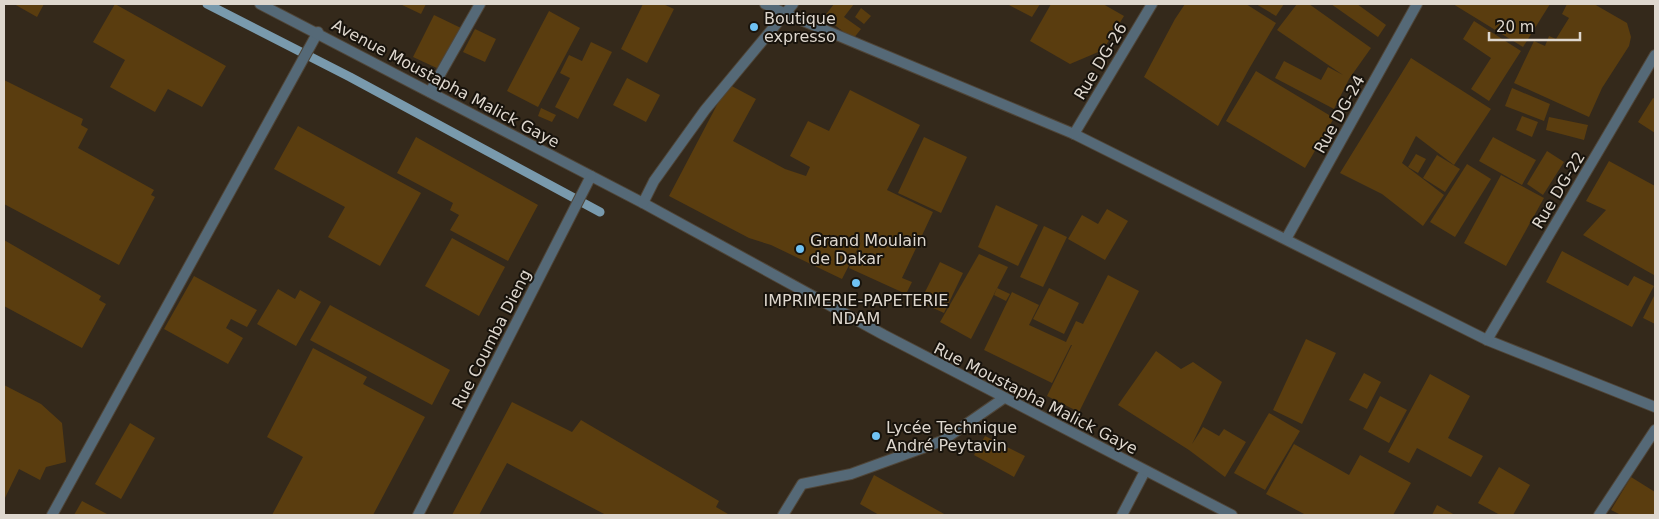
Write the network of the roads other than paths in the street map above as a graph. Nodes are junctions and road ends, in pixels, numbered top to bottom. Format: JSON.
{"nodes":[{"id":1,"x":260,"y":4,"type":"edge"},
{"id":2,"x":480,"y":4,"type":"edge"},
{"id":3,"x":765,"y":4,"type":"edge"},
{"id":4,"x":793,"y":4,"type":"edge"},
{"id":5,"x":1152,"y":4,"type":"edge"},
{"id":6,"x":1417,"y":4,"type":"edge"},
{"id":7,"x":784,"y":13,"type":"junction"},
{"id":8,"x":318,"y":32,"type":"junction"},
{"id":9,"x":1655,"y":55,"type":"edge"},
{"id":10,"x":430,"y":92,"type":"junction"},
{"id":11,"x":1074,"y":134,"type":"junction"},
{"id":12,"x":591,"y":176,"type":"junction"},
{"id":13,"x":643,"y":203,"type":"junction"},
{"id":14,"x":1286,"y":238,"type":"junction"},
{"id":15,"x":1487,"y":340,"type":"junction"},
{"id":16,"x":1004,"y":398,"type":"junction"},
{"id":17,"x":1655,"y":408,"type":"edge"},
{"id":18,"x":1655,"y":430,"type":"edge"},
{"id":19,"x":1145,"y":471,"type":"junction"},
{"id":20,"x":52,"y":515,"type":"edge"},
{"id":21,"x":418,"y":515,"type":"edge"},
{"id":22,"x":783,"y":515,"type":"edge"},
{"id":23,"x":1122,"y":515,"type":"edge"},
{"id":24,"x":1232,"y":515,"type":"edge"},
{"id":25,"x":1599,"y":515,"type":"edge"}],
"edges":[{"from":1,"to":8,"type":"street","name":"Avenue Moustapha Malick Gaye"},
{"from":2,"to":10,"type":"street"},
{"from":3,"to":7,"type":"street"},
{"from":4,"to":7,"type":"street"},
{"from":5,"to":11,"type":"street","name":"Rue DG-26"},
{"from":6,"to":14,"type":"street","name":"Rue DG-24"},
{"from":7,"to":11,"type":"street"},
{"from":7,"to":13,"type":"street"},
{"from":8,"to":10,"type":"street","name":"Avenue Moustapha Malick Gaye"},
{"from":8,"to":20,"type":"street"},
{"from":9,"to":15,"type":"street","name":"Rue DG-22"},
{"from":10,"to":12,"type":"street","name":"Avenue Moustapha Malick Gaye"},
{"from":11,"to":14,"type":"street"},
{"from":12,"to":13,"type":"street","name":"Rue Moustapha Malick Gaye"},
{"from":12,"to":21,"type":"street","name":"Rue Coumba Dieng"},
{"from":13,"to":16,"type":"street","name":"Rue Moustapha Malick Gaye"},
{"from":14,"to":15,"type":"street"},
{"from":15,"to":17,"type":"street"},
{"from":16,"to":19,"type":"street","name":"Rue Moustapha Malick Gaye"},
{"from":16,"to":22,"type":"street"},
{"from":18,"to":25,"type":"street"},
{"from":19,"to":23,"type":"street"},
{"from":19,"to":24,"type":"street","name":"Rue Moustapha Malick Gaye"}]}
